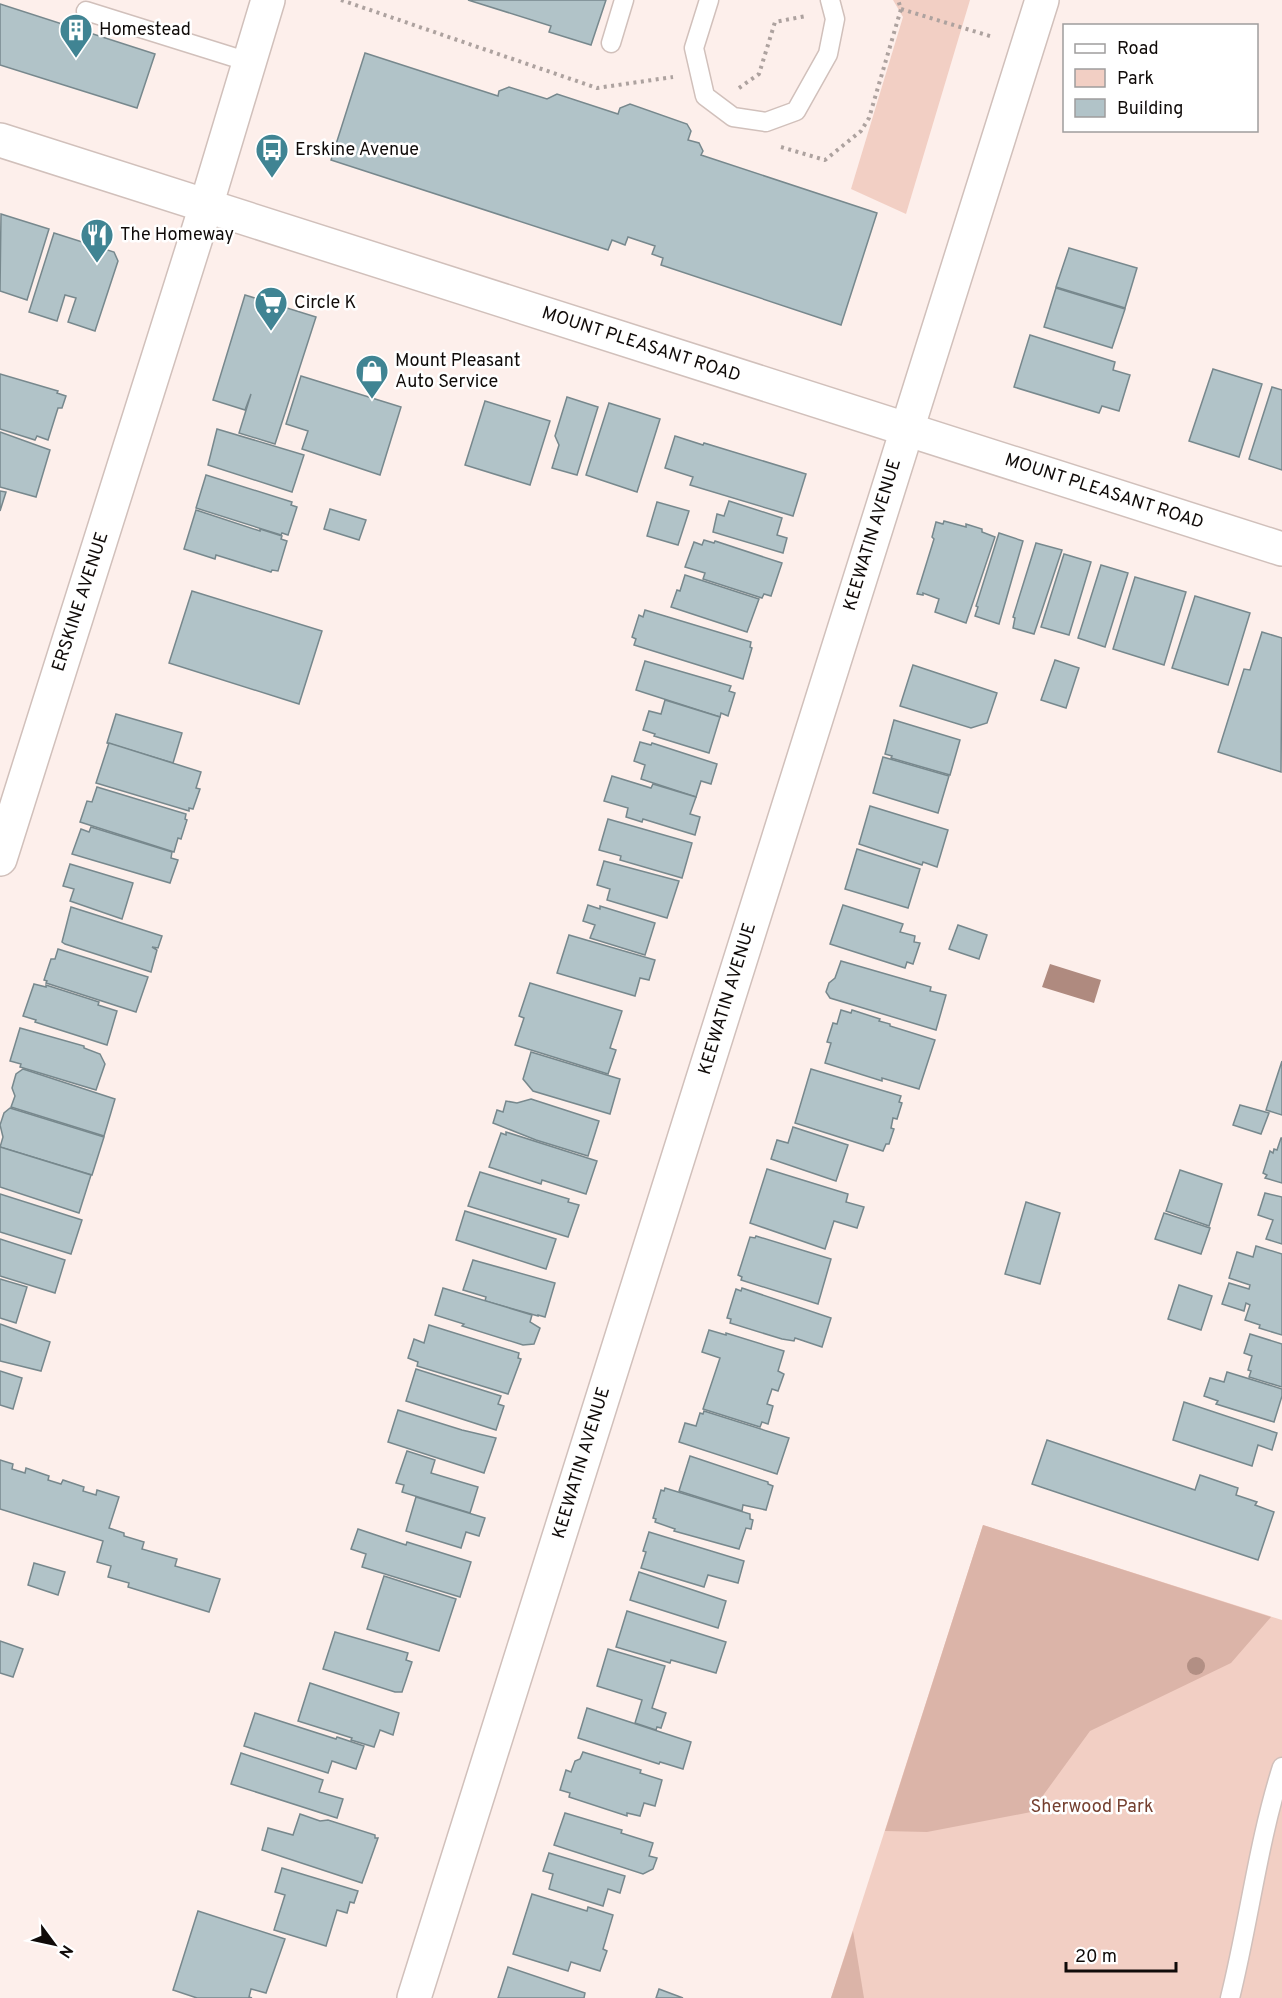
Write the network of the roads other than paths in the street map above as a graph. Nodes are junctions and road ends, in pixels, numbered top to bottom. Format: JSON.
{"nodes":[{"id":1,"x":268,"y":0,"type":"edge"},
{"id":2,"x":624,"y":0,"type":"edge"},
{"id":3,"x":709,"y":0,"type":"edge"},
{"id":4,"x":1041,"y":0,"type":"edge"},
{"id":5,"x":831,"y":5,"type":"edge"},
{"id":6,"x":86,"y":11,"type":"dead end"},
{"id":7,"x":611,"y":43,"type":"dead end"},
{"id":8,"x":249,"y":62,"type":"junction"},
{"id":9,"x":0,"y":140,"type":"edge"},
{"id":10,"x":206,"y":206,"type":"junction"},
{"id":11,"x":906,"y":429,"type":"junction"},
{"id":12,"x":1282,"y":549,"type":"edge"},
{"id":13,"x":0,"y":859,"type":"edge"},
{"id":14,"x":1282,"y":1767,"type":"edge"},
{"id":15,"x":414,"y":1998,"type":"edge"},
{"id":16,"x":1230,"y":1998,"type":"edge"}],
"edges":[{"from":1,"to":8,"type":"street","name":"ERSKINE AVENUE"},
{"from":2,"to":7,"type":"lane"},
{"from":3,"to":5,"type":"lane"},
{"from":4,"to":11,"type":"street","name":"KEEWATIN AVENUE"},
{"from":6,"to":8,"type":"lane"},
{"from":8,"to":10,"type":"street","name":"ERSKINE AVENUE"},
{"from":9,"to":10,"type":"street","name":"MOUNT PLEASANT ROAD"},
{"from":10,"to":11,"type":"street","name":"MOUNT PLEASANT ROAD"},
{"from":10,"to":13,"type":"street","name":"ERSKINE AVENUE"},
{"from":11,"to":12,"type":"street","name":"MOUNT PLEASANT ROAD"},
{"from":11,"to":15,"type":"street","name":"KEEWATIN AVENUE"},
{"from":14,"to":16,"type":"lane"}]}
